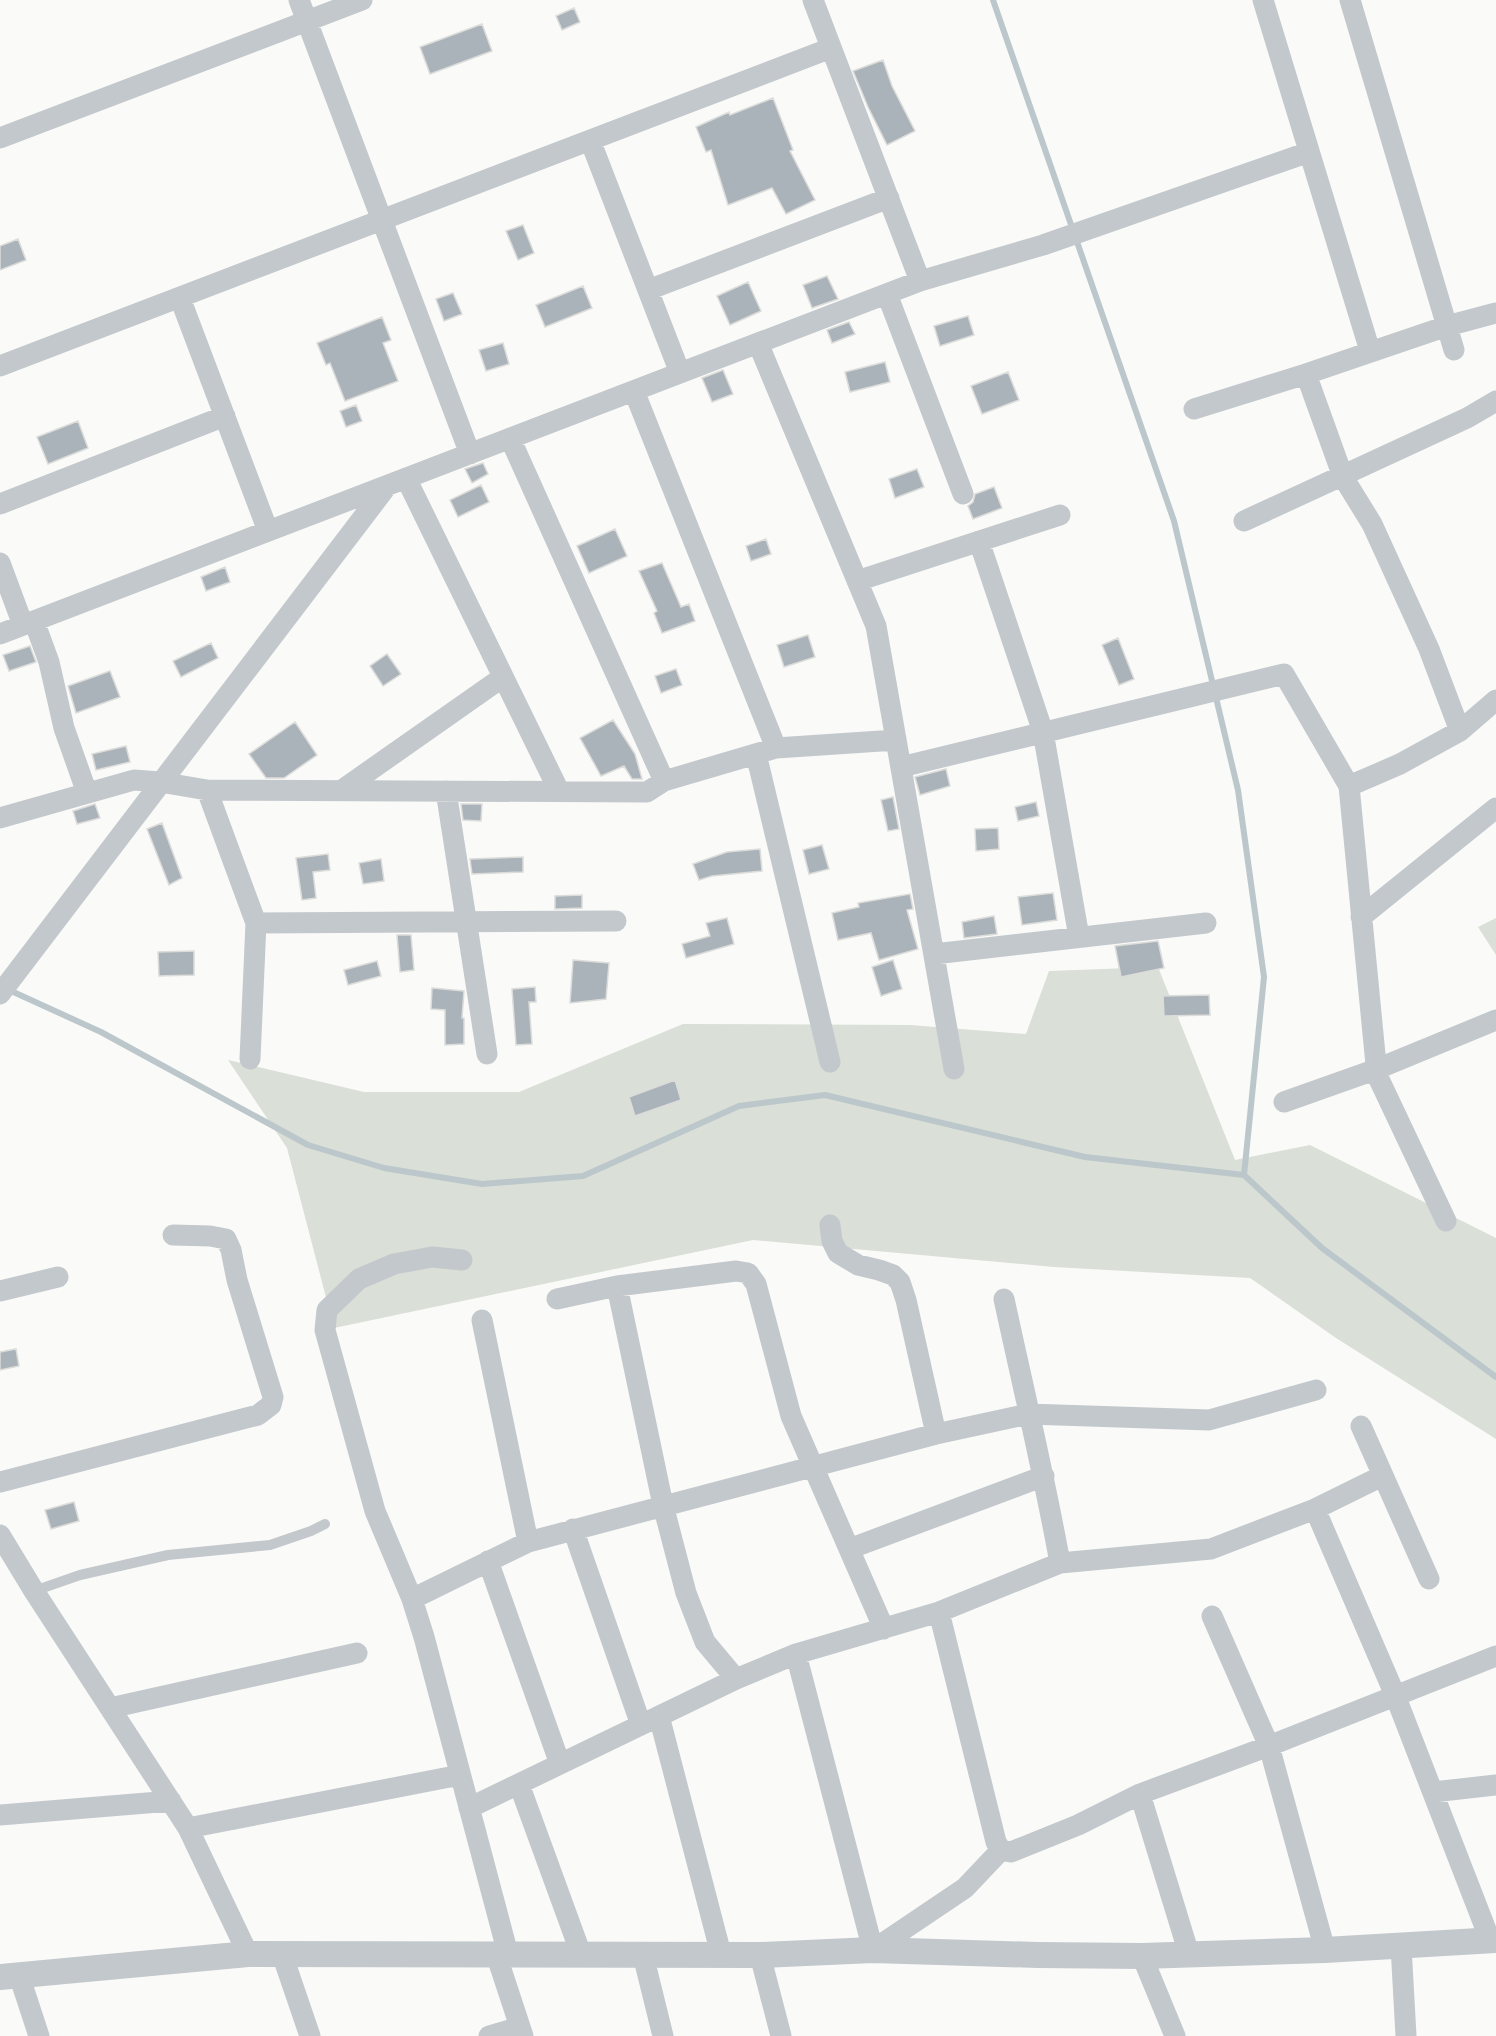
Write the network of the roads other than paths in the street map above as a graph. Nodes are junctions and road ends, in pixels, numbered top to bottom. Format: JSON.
{"nodes":[{"id":1,"x":299,"y":0,"type":"edge"},
{"id":2,"x":362,"y":0,"type":"edge"},
{"id":3,"x":813,"y":0,"type":"edge"},
{"id":4,"x":1263,"y":0,"type":"edge"},
{"id":5,"x":1350,"y":0,"type":"edge"},
{"id":6,"x":307,"y":21,"type":"junction"},
{"id":7,"x":831,"y":48,"type":"junction"},
{"id":8,"x":0,"y":138,"type":"edge"},
{"id":9,"x":590,"y":140,"type":"junction"},
{"id":10,"x":1309,"y":152,"type":"junction"},
{"id":11,"x":889,"y":198,"type":"junction"},
{"id":12,"x":382,"y":220,"type":"junction"},
{"id":13,"x":921,"y":281,"type":"junction"},
{"id":14,"x":648,"y":290,"type":"junction"},
{"id":15,"x":887,"y":294,"type":"junction"},
{"id":16,"x":180,"y":297,"type":"junction"},
{"id":17,"x":1496,"y":313,"type":"edge"},
{"id":18,"x":1447,"y":326,"type":"junction"},
{"id":19,"x":758,"y":343,"type":"junction"},
{"id":20,"x":1454,"y":350,"type":"dead end"},
{"id":21,"x":1370,"y":351,"type":"junction"},
{"id":22,"x":0,"y":366,"type":"edge"},
{"id":23,"x":680,"y":373,"type":"junction"},
{"id":24,"x":1306,"y":374,"type":"junction"},
{"id":25,"x":634,"y":391,"type":"junction"},
{"id":26,"x":1496,"y":401,"type":"edge"},
{"id":27,"x":1194,"y":409,"type":"dead end"},
{"id":28,"x":225,"y":416,"type":"junction"},
{"id":29,"x":510,"y":438,"type":"junction"},
{"id":30,"x":470,"y":454,"type":"junction"},
{"id":31,"x":1343,"y":477,"type":"junction"},
{"id":32,"x":397,"y":482,"type":"junction"},
{"id":33,"x":963,"y":494,"type":"dead end"},
{"id":34,"x":0,"y":504,"type":"edge"},
{"id":35,"x":1060,"y":515,"type":"dead end"},
{"id":36,"x":1244,"y":521,"type":"dead end"},
{"id":37,"x":268,"y":531,"type":"junction"},
{"id":38,"x":980,"y":541,"type":"junction"},
{"id":39,"x":0,"y":563,"type":"edge"},
{"id":40,"x":857,"y":581,"type":"junction"},
{"id":41,"x":28,"y":623,"type":"junction"},
{"id":42,"x":0,"y":633,"type":"edge"},
{"id":43,"x":503,"y":677,"type":"junction"},
{"id":44,"x":1496,"y":700,"type":"edge"},
{"id":45,"x":1460,"y":731,"type":"junction"},
{"id":46,"x":1043,"y":732,"type":"junction"},
{"id":47,"x":896,"y":740,"type":"junction"},
{"id":48,"x":766,"y":751,"type":"junction"},
{"id":49,"x":901,"y":766,"type":"junction"},
{"id":50,"x":664,"y":781,"type":"junction"},
{"id":51,"x":160,"y":782,"type":"junction"},
{"id":52,"x":1349,"y":786,"type":"junction"},
{"id":53,"x":207,"y":789,"type":"junction"},
{"id":54,"x":342,"y":790,"type":"junction"},
{"id":55,"x":446,"y":791,"type":"junction"},
{"id":56,"x":559,"y":791,"type":"junction"},
{"id":57,"x":87,"y":793,"type":"junction"},
{"id":58,"x":1496,"y":808,"type":"edge"},
{"id":59,"x":0,"y":818,"type":"edge"},
{"id":60,"x":1361,"y":917,"type":"junction"},
{"id":61,"x":616,"y":921,"type":"dead end"},
{"id":62,"x":467,"y":922,"type":"junction"},
{"id":63,"x":256,"y":923,"type":"junction"},
{"id":64,"x":1206,"y":923,"type":"dead end"},
{"id":65,"x":1079,"y":937,"type":"junction"},
{"id":66,"x":934,"y":954,"type":"junction"},
{"id":67,"x":0,"y":994,"type":"edge"},
{"id":68,"x":1496,"y":1020,"type":"edge"},
{"id":69,"x":487,"y":1054,"type":"dead end"},
{"id":70,"x":250,"y":1059,"type":"dead end"},
{"id":71,"x":830,"y":1062,"type":"dead end"},
{"id":72,"x":954,"y":1069,"type":"dead end"},
{"id":73,"x":1377,"y":1069,"type":"junction"},
{"id":74,"x":1284,"y":1102,"type":"dead end"},
{"id":75,"x":1446,"y":1221,"type":"dead end"},
{"id":76,"x":830,"y":1225,"type":"dead end"},
{"id":77,"x":173,"y":1235,"type":"dead end"},
{"id":78,"x":462,"y":1260,"type":"dead end"},
{"id":79,"x":58,"y":1277,"type":"dead end"},
{"id":80,"x":617,"y":1286,"type":"junction"},
{"id":81,"x":0,"y":1291,"type":"edge"},
{"id":82,"x":556,"y":1299,"type":"dead end"},
{"id":83,"x":1004,"y":1299,"type":"dead end"},
{"id":84,"x":482,"y":1320,"type":"dead end"},
{"id":85,"x":1316,"y":1390,"type":"dead end"},
{"id":86,"x":1028,"y":1414,"type":"junction"},
{"id":87,"x":1361,"y":1426,"type":"dead end"},
{"id":88,"x":936,"y":1434,"type":"junction"},
{"id":89,"x":813,"y":1466,"type":"junction"},
{"id":90,"x":1044,"y":1476,"type":"junction"},
{"id":91,"x":1382,"y":1476,"type":"junction"},
{"id":92,"x":0,"y":1482,"type":"edge"},
{"id":93,"x":663,"y":1505,"type":"junction"},
{"id":94,"x":1315,"y":1509,"type":"junction"},
{"id":95,"x":325,"y":1524,"type":"dead end"},
{"id":96,"x":573,"y":1529,"type":"junction"},
{"id":97,"x":0,"y":1535,"type":"edge"},
{"id":98,"x":528,"y":1542,"type":"junction"},
{"id":99,"x":849,"y":1549,"type":"junction"},
{"id":100,"x":488,"y":1561,"type":"junction"},
{"id":101,"x":1060,"y":1563,"type":"junction"},
{"id":102,"x":1429,"y":1579,"type":"dead end"},
{"id":103,"x":34,"y":1591,"type":"junction"},
{"id":104,"x":412,"y":1599,"type":"junction"},
{"id":105,"x":939,"y":1612,"type":"junction"},
{"id":106,"x":1212,"y":1616,"type":"dead end"},
{"id":107,"x":884,"y":1629,"type":"junction"},
{"id":108,"x":357,"y":1653,"type":"dead end"},
{"id":109,"x":796,"y":1654,"type":"junction"},
{"id":110,"x":1496,"y":1656,"type":"edge"},
{"id":111,"x":736,"y":1679,"type":"junction"},
{"id":112,"x":1395,"y":1695,"type":"junction"},
{"id":113,"x":110,"y":1708,"type":"junction"},
{"id":114,"x":650,"y":1720,"type":"junction"},
{"id":115,"x":1269,"y":1746,"type":"junction"},
{"id":116,"x":560,"y":1764,"type":"junction"},
{"id":117,"x":460,"y":1775,"type":"junction"},
{"id":118,"x":519,"y":1784,"type":"junction"},
{"id":119,"x":1496,"y":1785,"type":"edge"},
{"id":120,"x":1433,"y":1792,"type":"junction"},
{"id":121,"x":1140,"y":1794,"type":"junction"},
{"id":122,"x":171,"y":1801,"type":"junction"},
{"id":123,"x":469,"y":1808,"type":"junction"},
{"id":124,"x":0,"y":1815,"type":"edge"},
{"id":125,"x":188,"y":1828,"type":"junction"},
{"id":126,"x":1000,"y":1850,"type":"junction"},
{"id":127,"x":1493,"y":1940,"type":"edge"},
{"id":128,"x":1401,"y":1946,"type":"junction"},
{"id":129,"x":873,"y":1950,"type":"junction"},
{"id":130,"x":1325,"y":1950,"type":"junction"},
{"id":131,"x":248,"y":1954,"type":"junction"},
{"id":132,"x":282,"y":1954,"type":"junction"},
{"id":133,"x":502,"y":1954,"type":"junction"},
{"id":134,"x":581,"y":1954,"type":"junction"},
{"id":135,"x":643,"y":1954,"type":"junction"},
{"id":136,"x":722,"y":1954,"type":"junction"},
{"id":137,"x":1189,"y":1954,"type":"junction"},
{"id":138,"x":760,"y":1955,"type":"junction"},
{"id":139,"x":1142,"y":1956,"type":"junction"},
{"id":140,"x":9,"y":1976,"type":"edge"},
{"id":141,"x":521,"y":2032,"type":"edge"},
{"id":142,"x":39,"y":2036,"type":"edge"},
{"id":143,"x":310,"y":2036,"type":"edge"},
{"id":144,"x":489,"y":2036,"type":"edge"},
{"id":145,"x":663,"y":2036,"type":"edge"},
{"id":146,"x":781,"y":2036,"type":"edge"},
{"id":147,"x":1175,"y":2036,"type":"edge"},
{"id":148,"x":1406,"y":2036,"type":"edge"}],
"edges":[{"from":1,"to":6,"type":"street"},
{"from":2,"to":6,"type":"street"},
{"from":3,"to":7,"type":"street"},
{"from":4,"to":10,"type":"street"},
{"from":5,"to":18,"type":"street"},
{"from":6,"to":8,"type":"street"},
{"from":6,"to":12,"type":"street"},
{"from":7,"to":9,"type":"street"},
{"from":7,"to":11,"type":"street"},
{"from":9,"to":12,"type":"street"},
{"from":9,"to":14,"type":"street"},
{"from":10,"to":13,"type":"street"},
{"from":10,"to":21,"type":"street"},
{"from":11,"to":13,"type":"street"},
{"from":11,"to":14,"type":"street"},
{"from":12,"to":16,"type":"street"},
{"from":12,"to":30,"type":"street"},
{"from":13,"to":15,"type":"street"},
{"from":14,"to":23,"type":"street"},
{"from":15,"to":19,"type":"street"},
{"from":15,"to":33,"type":"street"},
{"from":16,"to":22,"type":"street"},
{"from":16,"to":28,"type":"street"},
{"from":17,"to":18,"type":"street"},
{"from":18,"to":20,"type":"street"},
{"from":18,"to":21,"type":"street"},
{"from":19,"to":23,"type":"street"},
{"from":19,"to":40,"type":"street"},
{"from":21,"to":24,"type":"street"},
{"from":23,"to":25,"type":"street"},
{"from":24,"to":27,"type":"street"},
{"from":24,"to":31,"type":"street"},
{"from":25,"to":29,"type":"street"},
{"from":25,"to":48,"type":"street"},
{"from":26,"to":31,"type":"street"},
{"from":28,"to":34,"type":"street"},
{"from":28,"to":37,"type":"street"},
{"from":29,"to":30,"type":"street"},
{"from":29,"to":50,"type":"street"},
{"from":30,"to":32,"type":"street"},
{"from":31,"to":36,"type":"street"},
{"from":31,"to":45,"type":"street"},
{"from":32,"to":37,"type":"street"},
{"from":32,"to":43,"type":"street"},
{"from":32,"to":51,"type":"street"},
{"from":35,"to":38,"type":"street"},
{"from":37,"to":41,"type":"street"},
{"from":38,"to":40,"type":"street"},
{"from":38,"to":46,"type":"street"},
{"from":39,"to":41,"type":"street"},
{"from":40,"to":47,"type":"street"},
{"from":41,"to":42,"type":"street"},
{"from":41,"to":57,"type":"street"},
{"from":43,"to":54,"type":"street"},
{"from":43,"to":56,"type":"street"},
{"from":44,"to":45,"type":"street"},
{"from":45,"to":52,"type":"street"},
{"from":46,"to":49,"type":"street"},
{"from":46,"to":52,"type":"street"},
{"from":46,"to":65,"type":"street"},
{"from":47,"to":48,"type":"street"},
{"from":47,"to":49,"type":"street"},
{"from":48,"to":50,"type":"street"},
{"from":48,"to":71,"type":"street"},
{"from":49,"to":66,"type":"street"},
{"from":50,"to":56,"type":"street"},
{"from":51,"to":53,"type":"street"},
{"from":51,"to":57,"type":"street"},
{"from":51,"to":67,"type":"street"},
{"from":52,"to":60,"type":"street"},
{"from":53,"to":54,"type":"street"},
{"from":53,"to":63,"type":"street"},
{"from":54,"to":55,"type":"street"},
{"from":55,"to":56,"type":"street"},
{"from":55,"to":62,"type":"street"},
{"from":57,"to":59,"type":"street"},
{"from":58,"to":60,"type":"street"},
{"from":60,"to":73,"type":"street"},
{"from":61,"to":62,"type":"street"},
{"from":62,"to":63,"type":"street"},
{"from":62,"to":69,"type":"street"},
{"from":63,"to":70,"type":"street"},
{"from":64,"to":65,"type":"street"},
{"from":65,"to":66,"type":"street"},
{"from":66,"to":72,"type":"street"},
{"from":68,"to":73,"type":"street"},
{"from":73,"to":74,"type":"street"},
{"from":73,"to":75,"type":"street"},
{"from":76,"to":88,"type":"street"},
{"from":77,"to":92,"type":"street"},
{"from":78,"to":104,"type":"street"},
{"from":79,"to":81,"type":"street"},
{"from":80,"to":82,"type":"street"},
{"from":80,"to":89,"type":"street"},
{"from":80,"to":93,"type":"street"},
{"from":83,"to":86,"type":"street"},
{"from":84,"to":98,"type":"street"},
{"from":85,"to":86,"type":"street"},
{"from":86,"to":88,"type":"street"},
{"from":86,"to":90,"type":"street"},
{"from":87,"to":91,"type":"street"},
{"from":88,"to":89,"type":"street"},
{"from":89,"to":93,"type":"street"},
{"from":89,"to":99,"type":"street"},
{"from":90,"to":99,"type":"street"},
{"from":90,"to":101,"type":"street"},
{"from":91,"to":94,"type":"street"},
{"from":91,"to":102,"type":"street"},
{"from":93,"to":96,"type":"street"},
{"from":93,"to":111,"type":"street"},
{"from":94,"to":101,"type":"street"},
{"from":94,"to":112,"type":"street"},
{"from":95,"to":103,"type":"lane"},
{"from":96,"to":98,"type":"street"},
{"from":96,"to":114,"type":"street"},
{"from":97,"to":103,"type":"street"},
{"from":98,"to":100,"type":"street"},
{"from":99,"to":107,"type":"street"},
{"from":100,"to":104,"type":"street"},
{"from":100,"to":116,"type":"street"},
{"from":101,"to":105,"type":"street"},
{"from":103,"to":113,"type":"street"},
{"from":104,"to":117,"type":"street"},
{"from":105,"to":107,"type":"street"},
{"from":105,"to":126,"type":"street"},
{"from":106,"to":115,"type":"street"},
{"from":107,"to":109,"type":"street"},
{"from":108,"to":113,"type":"street"},
{"from":109,"to":111,"type":"street"},
{"from":109,"to":129,"type":"street"},
{"from":110,"to":112,"type":"street"},
{"from":111,"to":114,"type":"street"},
{"from":112,"to":115,"type":"street"},
{"from":112,"to":120,"type":"street"},
{"from":113,"to":122,"type":"street"},
{"from":114,"to":116,"type":"street"},
{"from":114,"to":136,"type":"street"},
{"from":115,"to":121,"type":"street"},
{"from":115,"to":130,"type":"street"},
{"from":116,"to":118,"type":"street"},
{"from":117,"to":123,"type":"street"},
{"from":117,"to":125,"type":"street"},
{"from":118,"to":123,"type":"street"},
{"from":118,"to":134,"type":"street"},
{"from":119,"to":120,"type":"street"},
{"from":120,"to":127,"type":"street"},
{"from":121,"to":126,"type":"street"},
{"from":121,"to":137,"type":"street"},
{"from":122,"to":124,"type":"street"},
{"from":122,"to":125,"type":"street"},
{"from":123,"to":133,"type":"street"},
{"from":125,"to":131,"type":"street"},
{"from":126,"to":129,"type":"street"},
{"from":127,"to":128,"type":"street"},
{"from":128,"to":130,"type":"street"},
{"from":128,"to":148,"type":"street"},
{"from":129,"to":138,"type":"street"},
{"from":129,"to":139,"type":"street"},
{"from":130,"to":137,"type":"street"},
{"from":131,"to":132,"type":"street"},
{"from":131,"to":140,"type":"street"},
{"from":132,"to":133,"type":"street"},
{"from":132,"to":143,"type":"street"},
{"from":133,"to":134,"type":"street"},
{"from":133,"to":141,"type":"street"},
{"from":134,"to":135,"type":"street"},
{"from":135,"to":136,"type":"street"},
{"from":135,"to":145,"type":"street"},
{"from":136,"to":138,"type":"street"},
{"from":137,"to":139,"type":"street"},
{"from":138,"to":146,"type":"street"},
{"from":139,"to":147,"type":"street"},
{"from":140,"to":142,"type":"street"},
{"from":141,"to":144,"type":"street"}]}
